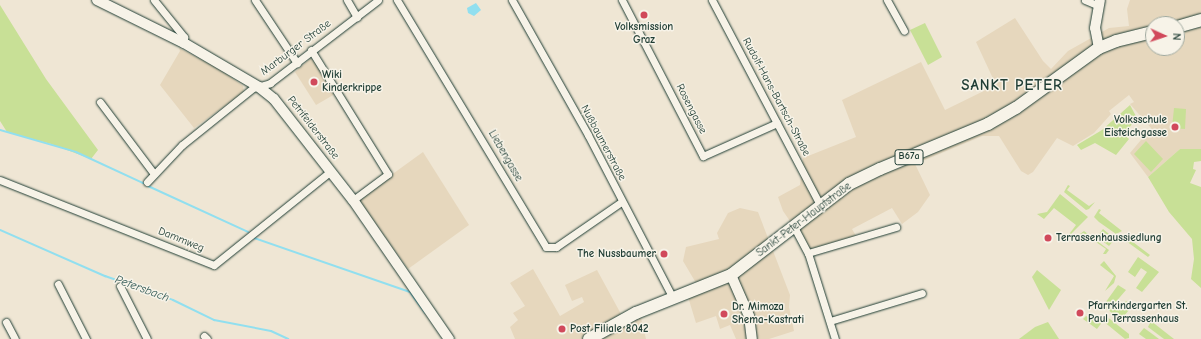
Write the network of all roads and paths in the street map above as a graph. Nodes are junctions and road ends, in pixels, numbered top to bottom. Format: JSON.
{"nodes":[{"id":1,"x":97,"y":0,"type":"edge"},
{"id":2,"x":154,"y":0,"type":"edge"},
{"id":3,"x":255,"y":0,"type":"edge"},
{"id":4,"x":347,"y":0,"type":"edge"},
{"id":5,"x":378,"y":0,"type":"edge"},
{"id":6,"x":397,"y":0,"type":"edge"},
{"id":7,"x":512,"y":0,"type":"edge"},
{"id":8,"x":622,"y":0,"type":"edge"},
{"id":9,"x":712,"y":0,"type":"edge"},
{"id":10,"x":887,"y":0,"type":"edge"},
{"id":11,"x":1085,"y":0,"type":"edge"},
{"id":12,"x":1100,"y":3,"type":"edge"},
{"id":13,"x":357,"y":17,"type":"junction"},
{"id":14,"x":1201,"y":20,"type":"edge"},
{"id":15,"x":1185,"y":25,"type":"edge"},
{"id":16,"x":904,"y":31,"type":"dead end"},
{"id":17,"x":1145,"y":34,"type":"edge"},
{"id":18,"x":184,"y":43,"type":"junction"},
{"id":19,"x":1099,"y":48,"type":"junction"},
{"id":20,"x":311,"y":50,"type":"junction"},
{"id":21,"x":297,"y":63,"type":"junction"},
{"id":22,"x":259,"y":87,"type":"junction"},
{"id":23,"x":100,"y":102,"type":"dead end"},
{"id":24,"x":777,"y":123,"type":"junction"},
{"id":25,"x":331,"y":171,"type":"junction"},
{"id":26,"x":154,"y":174,"type":"junction"},
{"id":27,"x":0,"y":180,"type":"edge"},
{"id":28,"x":146,"y":182,"type":"dead end"},
{"id":29,"x":353,"y":200,"type":"junction"},
{"id":30,"x":621,"y":202,"type":"junction"},
{"id":31,"x":820,"y":205,"type":"junction"},
{"id":32,"x":896,"y":227,"type":"dead end"},
{"id":33,"x":794,"y":228,"type":"junction"},
{"id":34,"x":808,"y":253,"type":"junction"},
{"id":35,"x":731,"y":275,"type":"junction"},
{"id":36,"x":58,"y":284,"type":"dead end"},
{"id":37,"x":120,"y":286,"type":"dead end"},
{"id":38,"x":922,"y":293,"type":"dead end"},
{"id":39,"x":673,"y":298,"type":"junction"},
{"id":40,"x":830,"y":321,"type":"junction"},
{"id":41,"x":6,"y":322,"type":"dead end"},
{"id":42,"x":15,"y":339,"type":"edge"},
{"id":43,"x":86,"y":339,"type":"edge"},
{"id":44,"x":147,"y":339,"type":"edge"},
{"id":45,"x":449,"y":339,"type":"edge"},
{"id":46,"x":589,"y":339,"type":"edge"},
{"id":47,"x":752,"y":339,"type":"edge"},
{"id":48,"x":835,"y":339,"type":"edge"}],
"edges":[{"from":1,"to":18,"type":"main road","name":"Petrifelderstraße"},
{"from":2,"to":18,"type":"street"},
{"from":3,"to":21,"type":"street"},
{"from":4,"to":13,"type":"street"},
{"from":5,"to":13,"type":"street","name":"Marburger Straße"},
{"from":6,"to":30,"type":"street","name":"Liebengasse"},
{"from":7,"to":30,"type":"street","name":"Nußbaumerstraße"},
{"from":8,"to":24,"type":"street","name":"Rosengasse"},
{"from":9,"to":24,"type":"street","name":"Rudolf-Hans-Bartsch-Straße"},
{"from":10,"to":16,"type":"street"},
{"from":11,"to":12,"type":"street"},
{"from":12,"to":19,"type":"main road"},
{"from":13,"to":20,"type":"street","name":"Marburger Straße"},
{"from":14,"to":15,"type":"main road"},
{"from":17,"to":19,"type":"main road","number":"B67a"},
{"from":18,"to":22,"type":"main road","name":"Petrifelderstraße"},
{"from":19,"to":31,"type":"main road","name":"Sankt-Peter-Hauptstraße","number":"B67a"},
{"from":20,"to":21,"type":"street","name":"Marburger Straße"},
{"from":20,"to":29,"type":"street"},
{"from":21,"to":22,"type":"street","name":"Marburger Straße"},
{"from":22,"to":25,"type":"main road","name":"Petrifelderstraße"},
{"from":22,"to":26,"type":"street","name":"Marburger Straße"},
{"from":23,"to":26,"type":"street"},
{"from":24,"to":31,"type":"street","name":"Rudolf-Hans-Bartsch-Straße"},
{"from":25,"to":27,"type":"street","name":"Dammweg"},
{"from":25,"to":29,"type":"main road","name":"Petrifelderstraße"},
{"from":26,"to":28,"type":"street","name":"Marburger Straße"},
{"from":29,"to":45,"type":"main road","name":"Petrifelderstraße"},
{"from":30,"to":39,"type":"street","name":"Nußbaumerstraße"},
{"from":31,"to":33,"type":"main road","name":"Sankt-Peter-Hauptstraße","number":"B67a"},
{"from":32,"to":34,"type":"street"},
{"from":33,"to":34,"type":"street"},
{"from":33,"to":35,"type":"main road","name":"Sankt-Peter-Hauptstraße","number":"B67a"},
{"from":34,"to":40,"type":"street"},
{"from":35,"to":39,"type":"main road","name":"Sankt-Peter-Hauptstraße","number":"B67a"},
{"from":35,"to":47,"type":"main road"},
{"from":36,"to":43,"type":"street"},
{"from":37,"to":44,"type":"street"},
{"from":38,"to":40,"type":"street"},
{"from":39,"to":46,"type":"main road","name":"Sankt-Peter-Hauptstraße","number":"B67a"},
{"from":40,"to":48,"type":"street"},
{"from":41,"to":42,"type":"street"}]}
